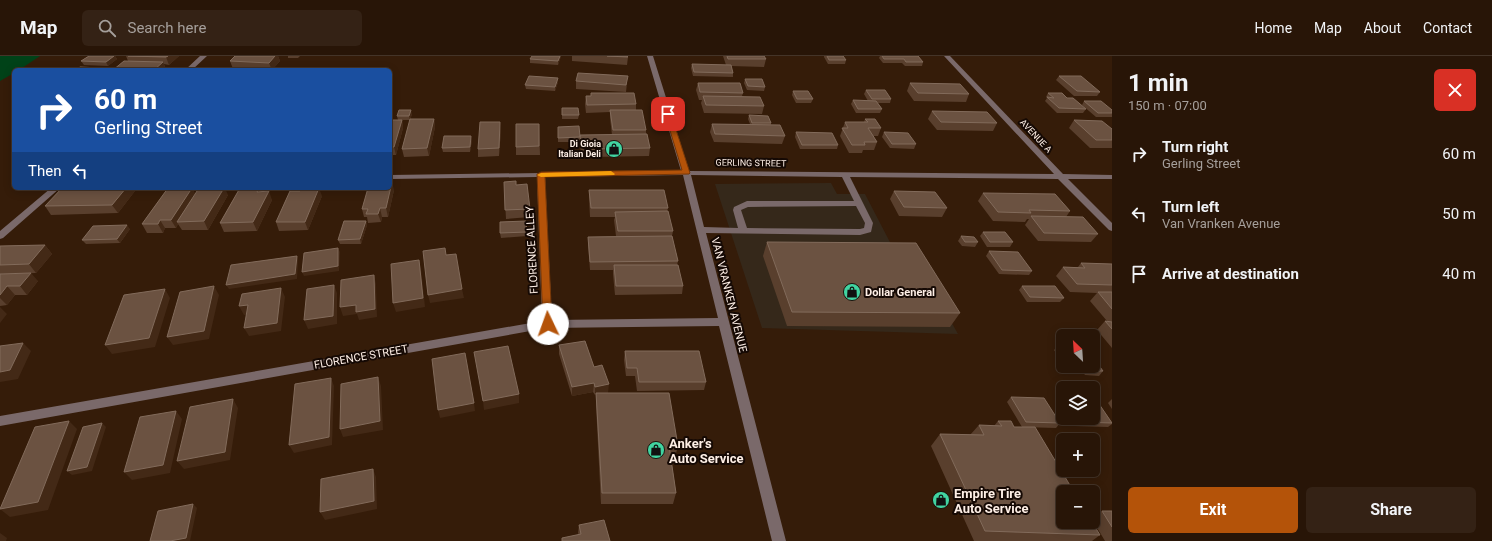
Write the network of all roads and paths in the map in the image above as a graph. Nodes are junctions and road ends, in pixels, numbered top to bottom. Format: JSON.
{"nodes":[{"id":1,"x":204,"y":56,"type":"edge"},
{"id":2,"x":650,"y":56,"type":"edge"},
{"id":3,"x":947,"y":56,"type":"edge"},
{"id":4,"x":190,"y":68,"type":"edge"},
{"id":5,"x":686,"y":173,"type":"junction"},
{"id":6,"x":541,"y":174,"type":"junction"},
{"id":7,"x":845,"y":174,"type":"junction"},
{"id":8,"x":392,"y":177,"type":"edge"},
{"id":9,"x":1061,"y":177,"type":"junction"},
{"id":10,"x":1112,"y":177,"type":"edge"},
{"id":11,"x":54,"y":190,"type":"edge"},
{"id":12,"x":859,"y":204,"type":"junction"},
{"id":13,"x":1112,"y":228,"type":"edge"},
{"id":14,"x":700,"y":230,"type":"junction"},
{"id":15,"x":743,"y":230,"type":"junction"},
{"id":16,"x":0,"y":236,"type":"edge"},
{"id":17,"x":724,"y":322,"type":"junction"},
{"id":18,"x":548,"y":324,"type":"junction"},
{"id":19,"x":0,"y":421,"type":"edge"},
{"id":20,"x":780,"y":541,"type":"edge"}],
"edges":[{"from":1,"to":4,"type":"street"},
{"from":2,"to":5,"type":"street","name":"VAN VRANKEN AVENUE"},
{"from":3,"to":9,"type":"street","name":"AVENUE A"},
{"from":5,"to":6,"type":"street","name":"GERLING STREET"},
{"from":5,"to":7,"type":"street","name":"GERLING STREET"},
{"from":5,"to":14,"type":"street","name":"VAN VRANKEN AVENUE"},
{"from":6,"to":8,"type":"street","name":"GERLING STREET"},
{"from":6,"to":18,"type":"street","name":"FLORENCE ALLEY"},
{"from":7,"to":9,"type":"street","name":"GERLING STREET"},
{"from":7,"to":12,"type":"street"},
{"from":9,"to":10,"type":"street","name":"GERLING STREET"},
{"from":9,"to":13,"type":"street","name":"AVENUE A"},
{"from":11,"to":16,"type":"street"},
{"from":12,"to":15,"type":"street"},
{"from":12,"to":15,"type":"street"},
{"from":14,"to":15,"type":"street"},
{"from":14,"to":17,"type":"street","name":"VAN VRANKEN AVENUE"},
{"from":17,"to":18,"type":"street","name":"FLORENCE STREET"},
{"from":17,"to":20,"type":"street","name":"VAN VRANKEN AVENUE"},
{"from":18,"to":19,"type":"street","name":"FLORENCE STREET"}]}
